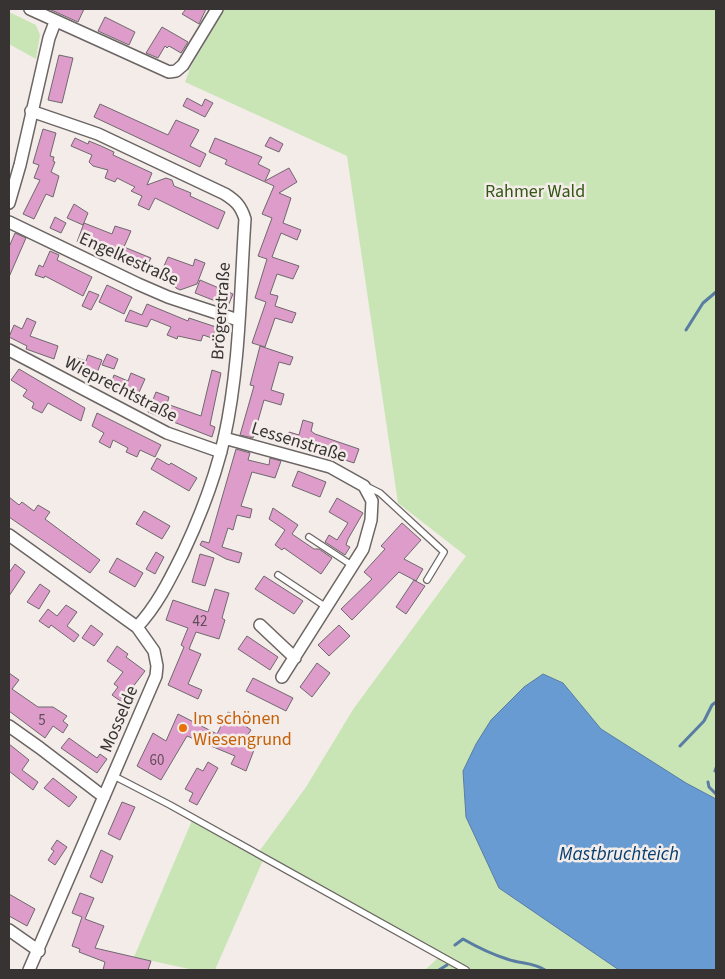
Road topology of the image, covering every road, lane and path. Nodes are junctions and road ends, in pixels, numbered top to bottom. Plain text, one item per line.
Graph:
1 (30, 9) edge
2 (217, 9) edge
3 (55, 22) junction
4 (32, 111) junction
5 (9, 203) edge
6 (9, 222) edge
7 (238, 320) junction
8 (9, 350) edge
9 (224, 438) junction
10 (221, 452) junction
11 (364, 486) junction
12 (9, 535) edge
13 (309, 537) dead end
14 (354, 566) junction
15 (278, 575) dead end
16 (426, 580) dead end
17 (327, 608) junction
18 (260, 625) dead end
19 (137, 627) junction
20 (295, 658) junction
21 (282, 677) dead end
22 (9, 726) edge
23 (114, 776) junction
24 (104, 798) junction
25 (9, 930) edge
26 (39, 951) junction
27 (29, 970) edge
28 (466, 970) edge

1 - 3 street
2 - 3 street
3 - 4 street
4 - 5 street
4 - 7 street, Brögerstraße
6 - 7 street, Engelkestraße
7 - 9 street, Brögerstraße
8 - 10 street, Wieprechtstraße
9 - 10 street, Brögerstraße
9 - 11 street, Lessenstraße
10 - 19 street, Brögerstraße
11 - 14 street
11 - 16 lane
12 - 19 street, Mosselde
13 - 14 lane
14 - 17 street
15 - 17 lane
17 - 20 street
18 - 20 street
19 - 23 street, Mosselde
20 - 21 street
22 - 24 street
23 - 24 street, Mosselde
23 - 28 lane
24 - 26 street, Mosselde
25 - 26 street
26 - 27 street, Mosselde

